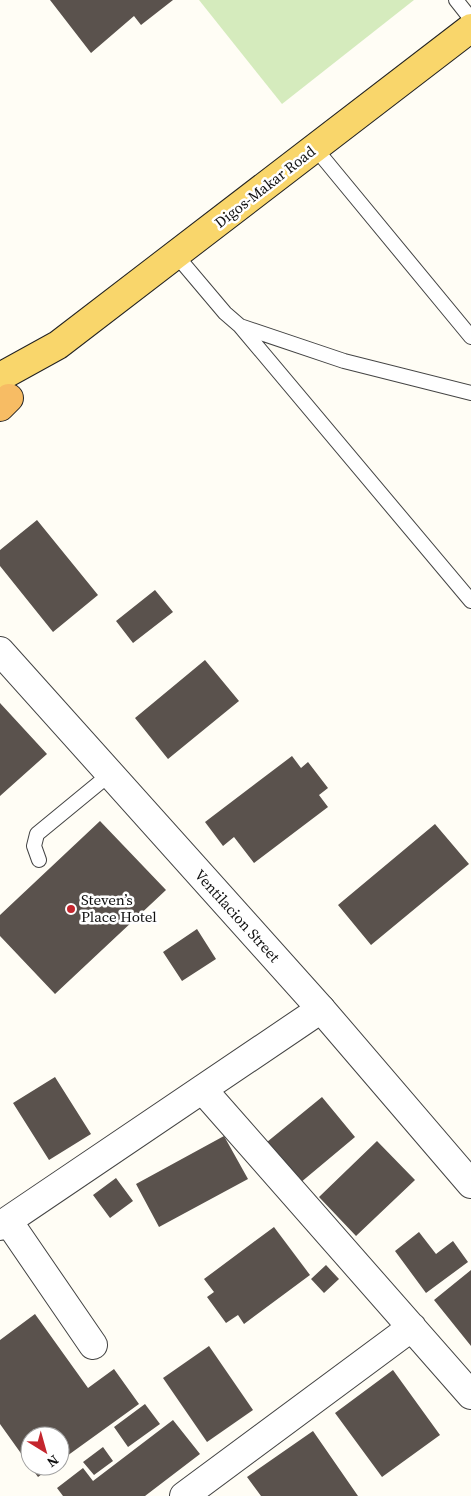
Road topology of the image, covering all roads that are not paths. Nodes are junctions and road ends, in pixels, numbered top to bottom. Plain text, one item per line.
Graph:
1 (456, 0) edge
2 (471, 19) edge
3 (471, 28) edge
4 (315, 148) junction
5 (176, 255) junction
6 (240, 326) junction
7 (471, 337) edge
8 (471, 393) edge
9 (2, 397) edge
10 (471, 601) edge
11 (0, 651) edge
12 (110, 774) junction
13 (39, 860) dead end
14 (321, 1009) junction
15 (203, 1090) junction
16 (471, 1184) edge
17 (4, 1224) edge
18 (412, 1327) junction
19 (93, 1345) dead end
20 (471, 1395) edge
21 (184, 1496) edge

1 - 2 lane
3 - 4 main road, Digos-Makar Road
4 - 5 main road, Digos-Makar Road
4 - 7 lane
5 - 6 lane
5 - 9 main road, Digos-Makar Road
6 - 8 lane
6 - 10 lane
11 - 12 street, Ventilacion Street
12 - 13 lane
12 - 14 street, Ventilacion Street
14 - 15 street
14 - 16 street, Ventilacion Street
15 - 17 street
15 - 18 street
17 - 19 street
18 - 20 street
18 - 21 street

